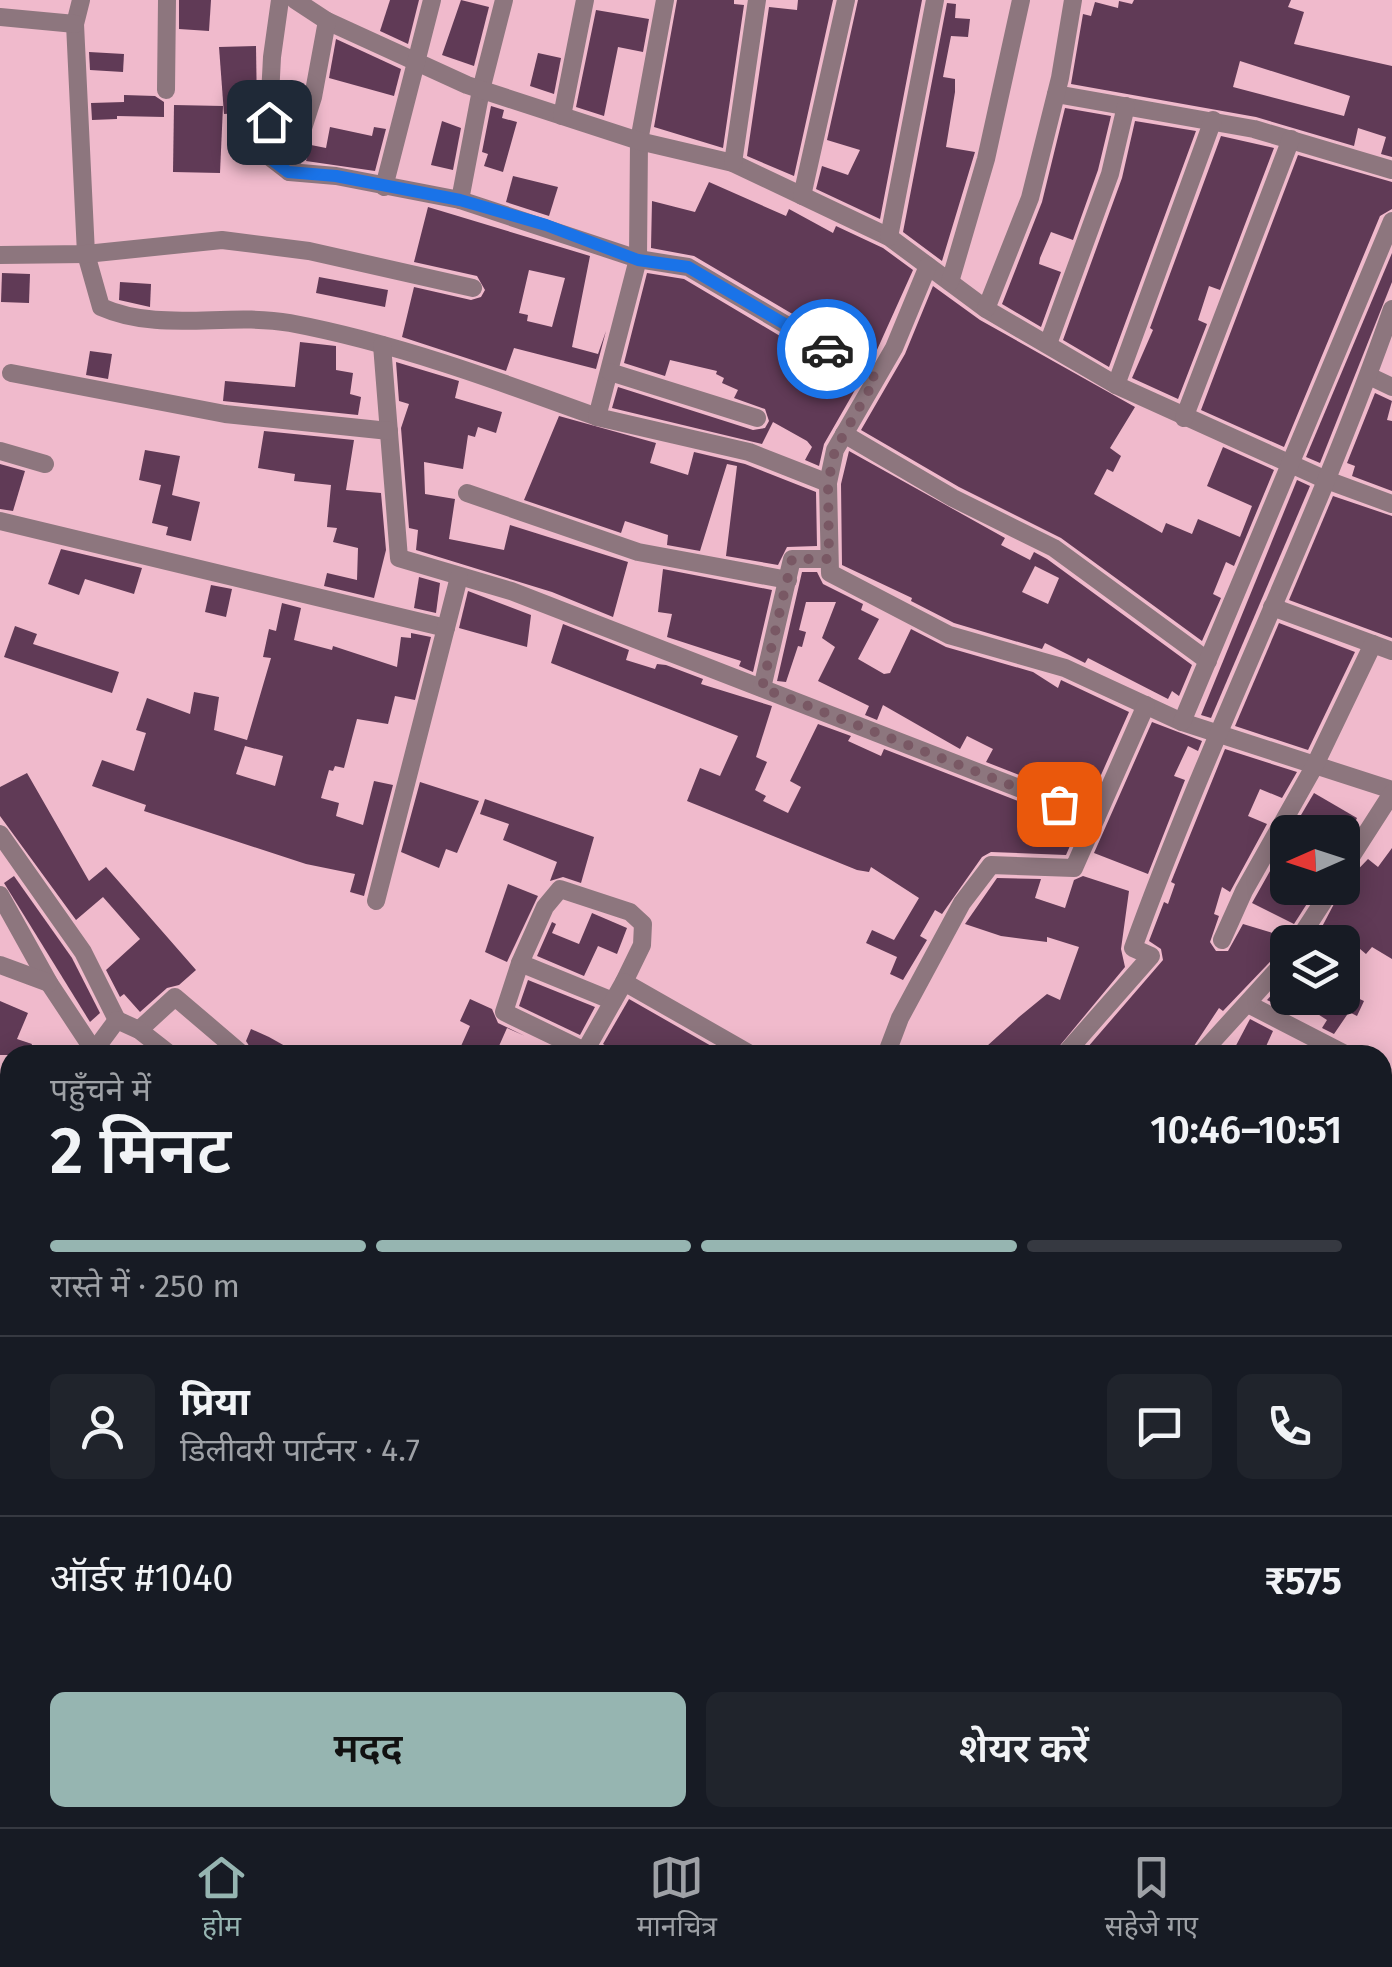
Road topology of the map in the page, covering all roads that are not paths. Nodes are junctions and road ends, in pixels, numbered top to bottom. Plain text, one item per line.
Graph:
1 (82, 0) edge
2 (167, 0) edge
3 (280, 0) edge
4 (295, 0) edge
5 (432, 0) edge
6 (504, 0) edge
7 (585, 0) edge
8 (665, 0) edge
9 (757, 0) edge
10 (846, 0) edge
11 (935, 0) edge
12 (1021, 0) edge
13 (1072, 0) edge
14 (0, 17) edge
15 (327, 20) junction
16 (74, 24) junction
17 (415, 60) junction
18 (166, 90) dead end
19 (481, 90) junction
20 (1056, 94) junction
21 (1126, 106) junction
22 (562, 116) junction
23 (1214, 120) junction
24 (1291, 138) junction
25 (639, 141) junction
26 (733, 163) junction
27 (1392, 170) edge
28 (288, 172) junction
29 (384, 188) junction
30 (802, 196) junction
31 (460, 200) junction
32 (1392, 221) edge
33 (890, 237) junction
34 (0, 254) edge
35 (86, 254) junction
36 (638, 260) junction
37 (928, 266) junction
38 (950, 282) junction
39 (473, 288) dead end
40 (986, 309) junction
41 (1392, 309) edge
42 (382, 344) junction
43 (1048, 344) junction
44 (610, 372) junction
45 (11, 373) dead end
46 (1368, 376) junction
47 (876, 378) junction
48 (1116, 385) junction
49 (1392, 387) edge
50 (597, 417) junction
51 (757, 418) dead end
52 (1184, 418) junction
53 (389, 431) junction
54 (844, 434) junction
55 (0, 452) edge
56 (1292, 462) junction
57 (45, 464) dead end
58 (1324, 479) junction
59 (828, 483) junction
60 (467, 493) dead end
61 (1392, 504) edge
62 (0, 521) edge
63 (829, 559) junction
64 (459, 577) junction
65 (788, 580) junction
66 (1272, 607) junction
67 (446, 628) junction
68 (1373, 644) junction
69 (1392, 651) edge
70 (1208, 661) junction
71 (762, 688) junction
72 (1146, 706) junction
73 (1182, 722) junction
74 (1220, 734) junction
75 (1314, 767) junction
76 (1392, 792) edge
77 (1096, 818) junction
78 (0, 834) edge
79 (1360, 843) edge
80 (0, 896) edge
81 (376, 901) dead end
82 (1222, 940) dead end
83 (520, 963) junction
84 (0, 965) edge
85 (1270, 979) edge
86 (624, 982) junction
87 (49, 983) junction
88 (614, 1001) junction
89 (1248, 1004) junction
90 (117, 1020) junction
91 (139, 1030) junction
92 (92, 1045) edge
93 (102, 1045) edge
94 (158, 1045) edge
95 (231, 1045) edge
96 (572, 1045) edge
97 (593, 1045) edge
98 (734, 1045) edge
99 (890, 1045) edge
100 (1073, 1045) edge
101 (1209, 1045) edge
102 (1328, 1045) edge

1 - 16 street
2 - 18 street
3 - 28 street
4 - 15 street
5 - 17 street
6 - 19 street
7 - 22 street
8 - 25 street
9 - 26 street
10 - 30 street
11 - 33 street
12 - 38 street
13 - 20 street
14 - 16 street
15 - 17 street
15 - 28 street
16 - 35 street
17 - 19 street
17 - 29 street
19 - 22 street
19 - 31 street
20 - 21 street
20 - 40 street
21 - 23 street
21 - 43 street
22 - 25 street
23 - 24 street
23 - 48 street
24 - 27 street
24 - 52 street
25 - 26 street
25 - 36 street
26 - 30 street
28 - 29 street
29 - 31 street
30 - 33 street
31 - 36 street
32 - 56 street
33 - 37 street
34 - 35 street
35 - 39 street
35 - 42 street
36 - 44 street
36 - 47 street
37 - 38 street
37 - 47 street
38 - 40 street
40 - 43 street
41 - 46 street
42 - 50 street
42 - 53 street
43 - 48 street
44 - 50 street
44 - 51 street
45 - 53 street
46 - 49 street
46 - 58 street
47 - 54 street
48 - 52 street
50 - 59 street
52 - 56 street
53 - 64 street
54 - 59 street
54 - 70 street
55 - 57 street
56 - 58 street
56 - 70 street
58 - 61 street
58 - 66 street
59 - 63 street
60 - 65 street
62 - 67 street
63 - 65 street
63 - 72 street
64 - 67 street
64 - 71 street
65 - 71 street
66 - 68 street
66 - 74 street
67 - 81 street
68 - 69 street
68 - 75 street
70 - 73 street
71 - 77 street
72 - 73 street
72 - 77 street
73 - 74 street
74 - 75 street
74 - 100 street
75 - 76 street
75 - 82 street
76 - 79 street
77 - 99 street
78 - 90 street
80 - 87 street
83 - 86 street
83 - 88 street
83 - 96 street
84 - 87 street
85 - 89 street
86 - 88 street
86 - 98 street
87 - 92 street
88 - 97 street
89 - 101 street
89 - 102 street
90 - 91 street
90 - 93 street
91 - 94 street
91 - 95 street

